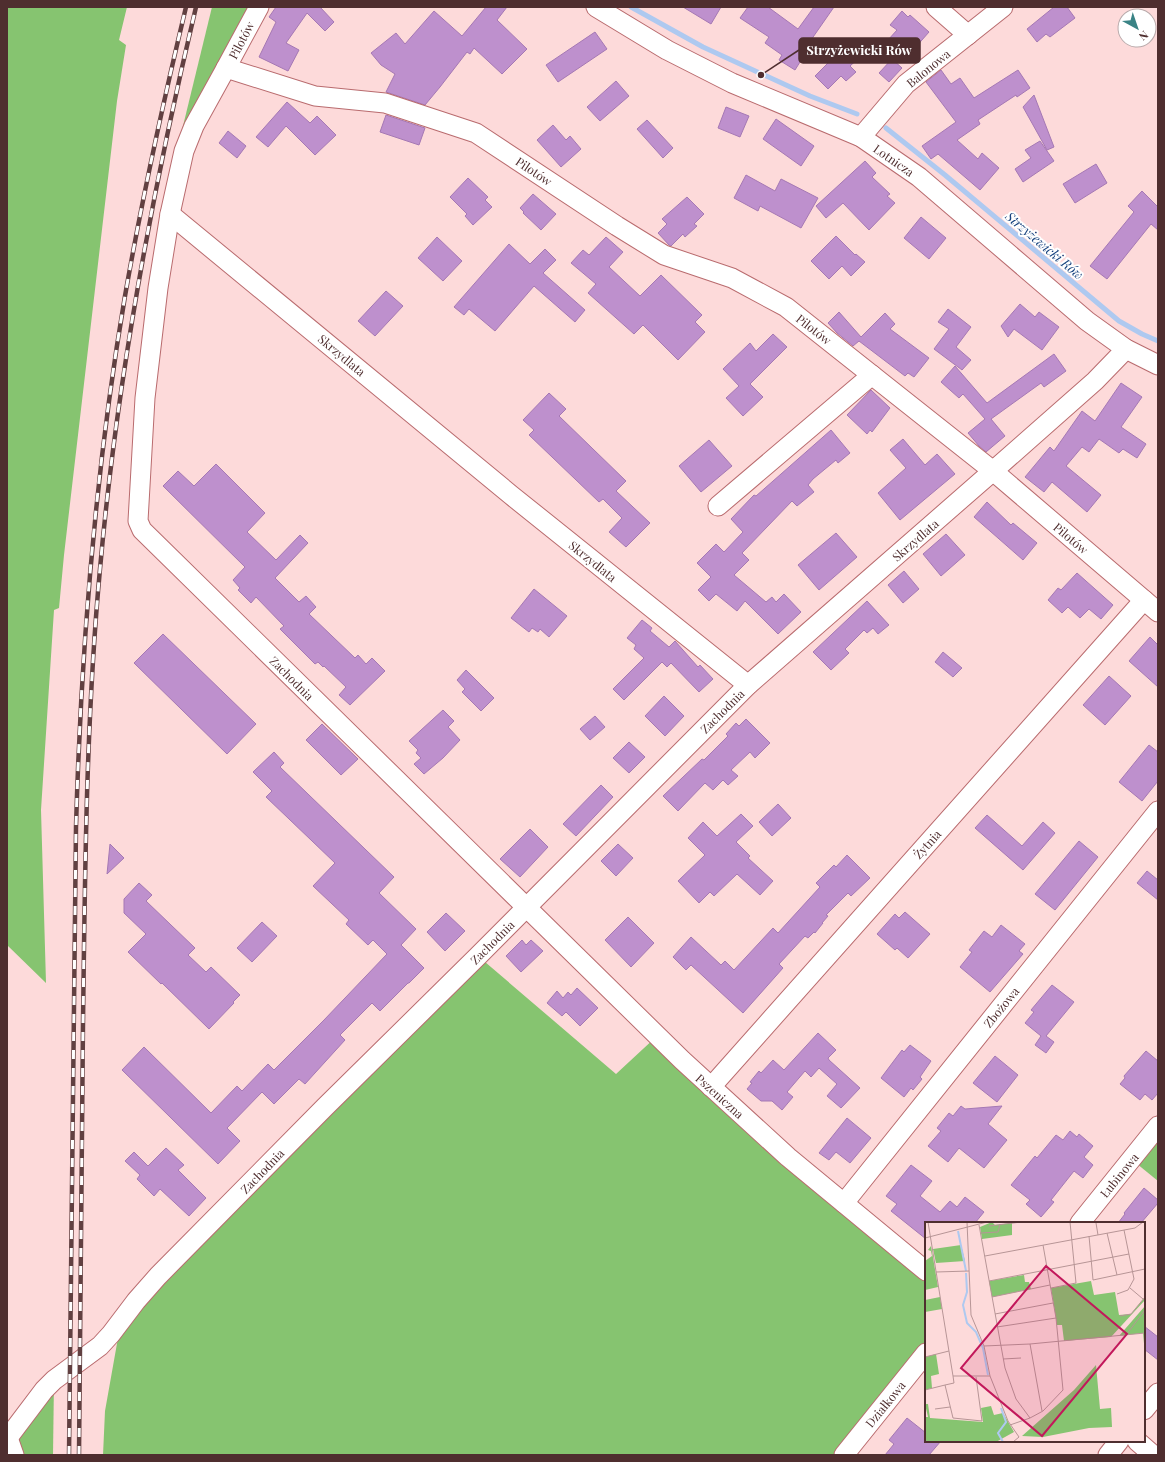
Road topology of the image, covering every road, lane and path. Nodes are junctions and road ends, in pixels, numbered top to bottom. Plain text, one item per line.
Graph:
1 (259, 7) edge
2 (596, 7) edge
3 (936, 7) edge
4 (1003, 7) edge
5 (968, 35) junction
6 (226, 68) junction
7 (861, 137) junction
8 (170, 214) junction
9 (1126, 349) junction
10 (1158, 365) edge
11 (872, 375) junction
12 (993, 471) junction
13 (718, 506) dead end
14 (1151, 606) edge
15 (748, 685) junction
16 (1158, 811) edge
17 (526, 908) junction
18 (710, 1087) junction
19 (1158, 1126) edge
20 (844, 1203) junction
21 (1081, 1222) edge
22 (925, 1270) edge
23 (925, 1354) edge
24 (1158, 1393) edge
25 (1145, 1409) edge
26 (1118, 1442) edge
27 (1138, 1442) edge
28 (10, 1444) edge
29 (844, 1455) edge
30 (1108, 1455) edge
31 (1154, 1455) edge

1 - 6 street, Pilotów
2 - 7 street, Lotnicza
3 - 5 street
4 - 5 street, Balonowa
5 - 7 street, Balonowa
6 - 8 street
6 - 11 street, Pilotów
7 - 9 street, Lotnicza
8 - 15 street, Skrzydlata
8 - 17 street, Zachodnia
9 - 10 street, Lotnicza
9 - 12 street, Skrzydlata
11 - 12 street, Pilotów
11 - 13 street
12 - 14 street, Pilotów
12 - 15 street, Skrzydlata
14 - 18 street, Żytnia
15 - 17 street, Zachodnia
16 - 20 street, Zbożowa
17 - 18 street, Pszeniczna
17 - 28 street, Zachodnia
18 - 20 street, Pszeniczna
19 - 21 street, Łubinowa
20 - 22 street, Pszeniczna
23 - 29 street, Działkowa
24 - 25 street
26 - 30 street
27 - 31 street

